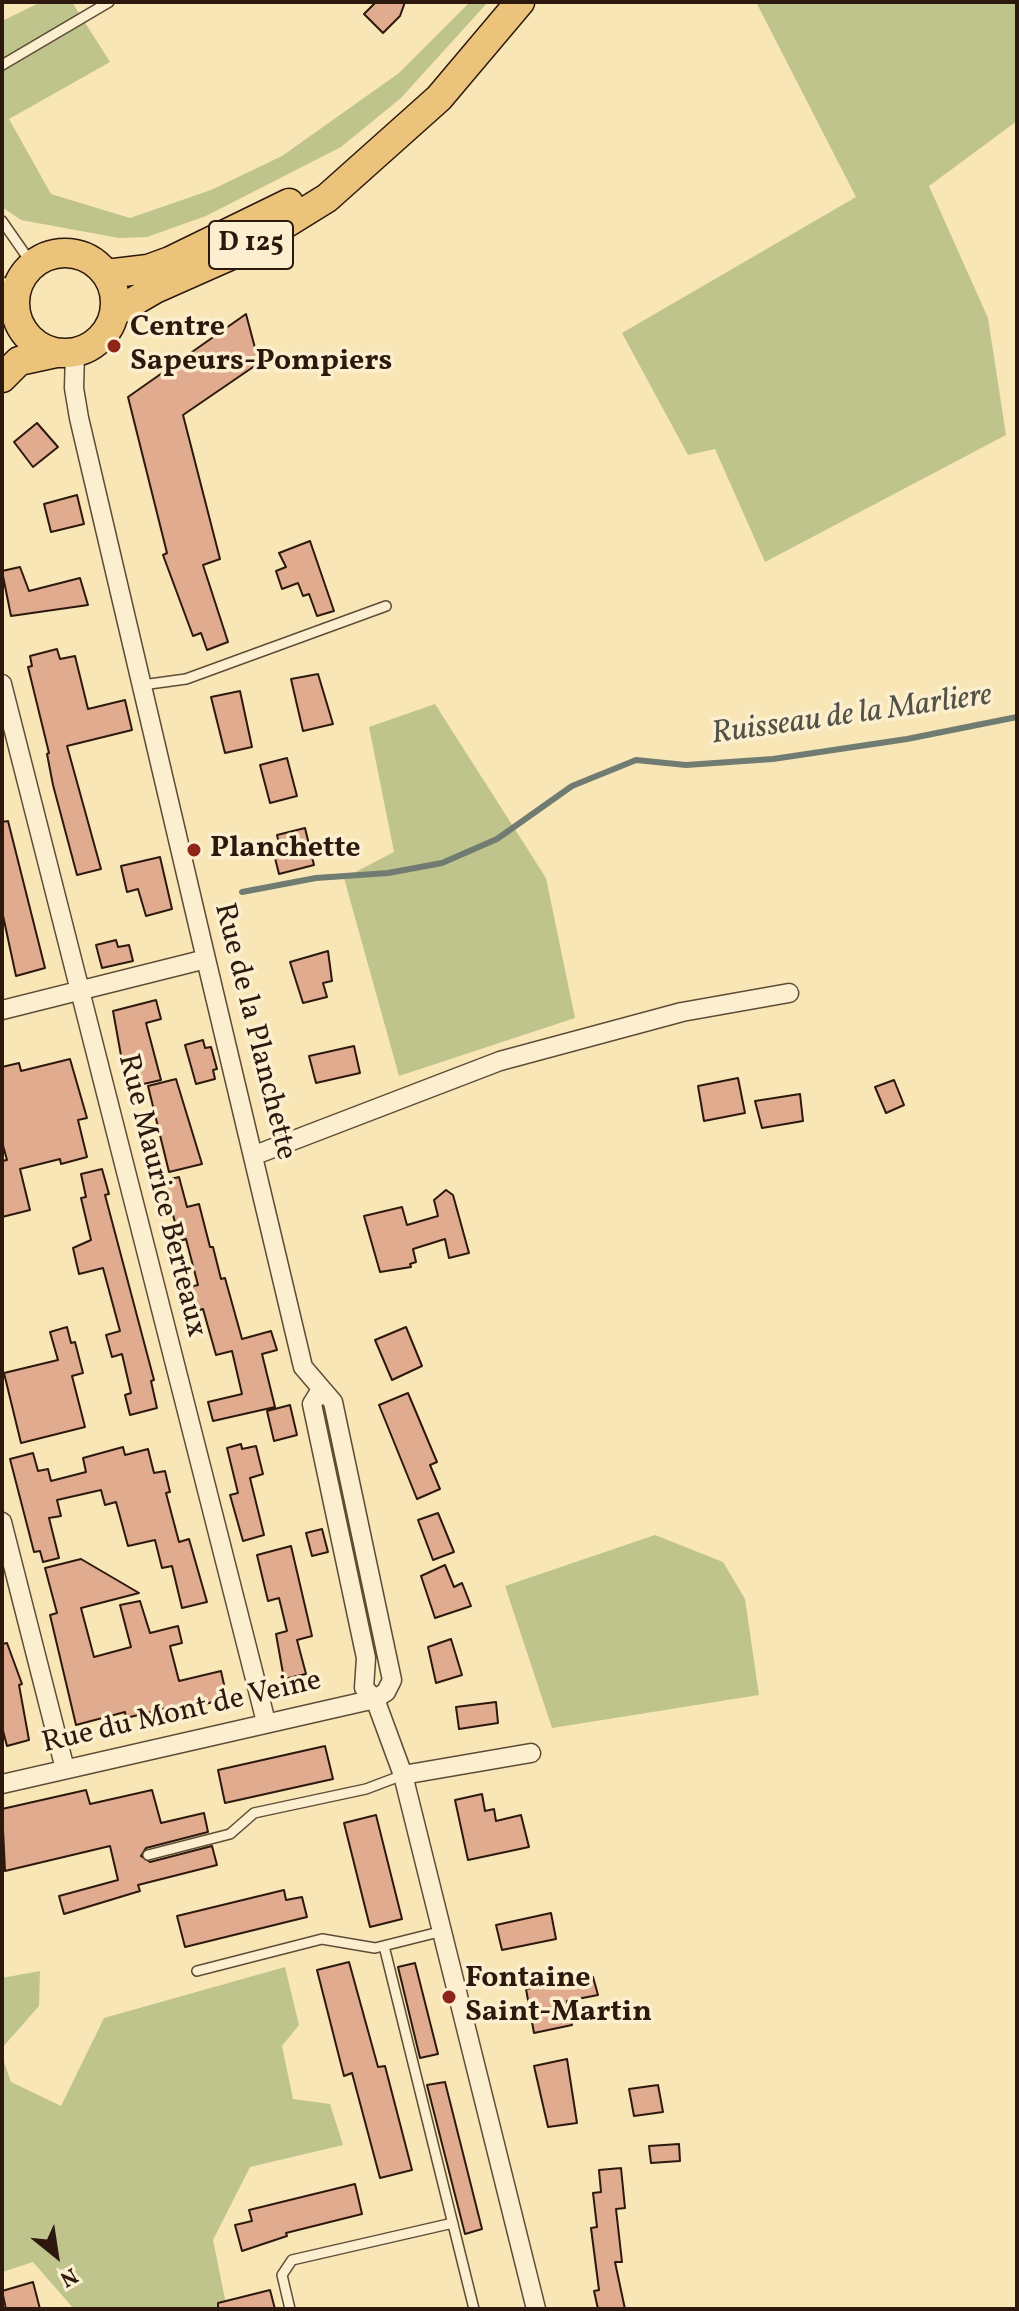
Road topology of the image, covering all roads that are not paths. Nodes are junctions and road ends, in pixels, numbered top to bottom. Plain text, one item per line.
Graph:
1 (109, 2) edge
2 (520, 2) edge
3 (2, 65) edge
4 (374, 157) junction
5 (2, 221) edge
6 (32, 264) junction
7 (106, 274) junction
8 (11, 293) edge
9 (114, 313) junction
10 (2, 335) edge
11 (65, 353) junction
12 (2, 378) edge
13 (386, 606) dead end
14 (2, 684) edge
15 (142, 685) junction
16 (206, 959) junction
17 (79, 990) junction
18 (789, 993) dead end
19 (2, 1010) edge
20 (255, 1155) junction
21 (2, 1522) edge
22 (375, 1699) junction
23 (266, 1722) junction
24 (531, 1753) dead end
25 (65, 1769) junction
26 (403, 1775) junction
27 (2, 1784) edge
28 (148, 1855) dead end
29 (443, 1931) junction
30 (384, 1946) junction
31 (197, 1971) dead end
32 (453, 2223) junction
33 (290, 2309) edge
34 (474, 2309) edge
35 (536, 2309) edge

1 - 3 lane
2 - 4 main road, D 125
4 - 7 main road, D 125
4 - 9 main road, D 125
5 - 6 lane
6 - 7 main road
6 - 8 main road
7 - 9 main road
8 - 10 main road
8 - 11 main road
9 - 11 main road
11 - 12 main road
11 - 15 street, Rue de la Planchette
13 - 15 lane
14 - 17 street, Rue Maurice Berteaux
15 - 16 street, Rue de la Planchette
16 - 17 street
16 - 20 street, Rue de la Planchette
17 - 19 street
17 - 23 street, Rue Maurice Berteaux
18 - 20 street
20 - 22 street, Rue de la Planchette
21 - 25 street
22 - 23 street, Rue du Mont de Veine
22 - 26 street
23 - 25 street, Rue du Mont de Veine
24 - 26 street
25 - 27 street, Rue du Mont de Veine
26 - 28 lane
26 - 29 street
29 - 30 lane
29 - 35 street
30 - 31 lane
30 - 32 lane
32 - 33 lane
32 - 34 lane

